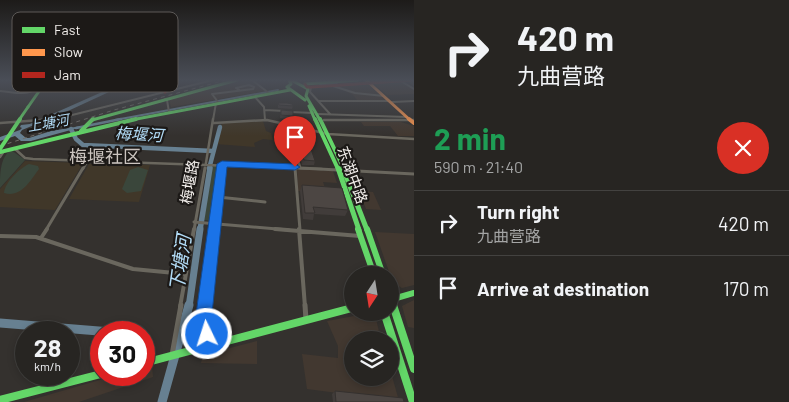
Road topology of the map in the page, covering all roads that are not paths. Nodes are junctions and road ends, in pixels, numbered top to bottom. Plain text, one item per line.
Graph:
1 (34, 99) edge
2 (137, 99) edge
3 (170, 99) edge
4 (234, 99) edge
5 (256, 99) edge
6 (304, 99) edge
7 (307, 99) edge
8 (317, 99) edge
9 (388, 99) edge
10 (166, 100) junction
11 (217, 101) junction
12 (319, 101) junction
13 (391, 102) junction
14 (414, 102) edge
15 (264, 110) junction
16 (169, 112) junction
17 (315, 114) junction
18 (330, 115) junction
19 (265, 120) junction
20 (324, 120) dead end
21 (412, 120) edge
22 (0, 123) edge
23 (214, 123) junction
24 (292, 125) junction
25 (81, 130) junction
26 (325, 133) junction
27 (414, 139) edge
28 (15, 150) junction
29 (1, 151) edge
30 (0, 157) edge
31 (88, 160) junction
32 (204, 164) junction
33 (221, 164) junction
34 (297, 167) junction
35 (339, 170) junction
36 (346, 171) junction
37 (414, 174) edge
38 (218, 197) junction
39 (265, 202) dead end
40 (194, 222) junction
41 (213, 224) junction
42 (298, 230) junction
43 (0, 236) edge
44 (361, 236) junction
45 (41, 238) junction
46 (371, 266) edge
47 (380, 266) edge
48 (186, 274) junction
49 (414, 293) edge
50 (399, 296) edge
51 (344, 310) edge
52 (306, 321) junction
53 (387, 321) edge
54 (399, 321) edge
55 (209, 346) junction
56 (172, 356) junction
57 (155, 360) edge
58 (414, 369) edge
59 (90, 377) edge
60 (0, 400) edge
61 (413, 402) edge

1 - 29 main road, bridge
2 - 22 street
3 - 10 main road
4 - 11 main road
5 - 15 street
6 - 17 main road, 东湖中路
7 - 17 main road, 东湖中路
8 - 12 street
9 - 13 main road
10 - 16 street
10 - 25 main road
11 - 16 main road
11 - 23 street, 梅堰路
12 - 13 street
12 - 18 street
13 - 14 street
13 - 21 main road
15 - 17 street
15 - 19 street
16 - 25 main road
17 - 18 street
17 - 26 main road, 东湖中路
18 - 21 street
19 - 23 street
19 - 24 street
20 - 21 street
23 - 32 street, 梅堰路
24 - 26 street
24 - 34 street
25 - 28 main road
26 - 27 street
26 - 35 main road, 东湖中路
26 - 36 main road, 东湖中路
28 - 29 main road
28 - 31 street
29 - 30 street
31 - 32 street
31 - 45 street
32 - 33 street
32 - 40 street, 梅堰路
33 - 34 street
33 - 38 street
34 - 35 street
34 - 42 street
35 - 36 street
35 - 44 main road, 东湖中路
36 - 37 street
36 - 47 main road, 东湖中路
38 - 39 street
38 - 41 street
40 - 41 street
40 - 48 street, 梅堰路
41 - 42 street
41 - 55 street
42 - 44 street
42 - 52 street
43 - 45 street
44 - 46 main road, 东湖中路
45 - 48 street
48 - 56 street, 梅堰路
49 - 50 main road
51 - 52 main road
52 - 55 main road
53 - 61 main road
54 - 58 main road
55 - 56 main road
56 - 57 main road
59 - 60 main road

